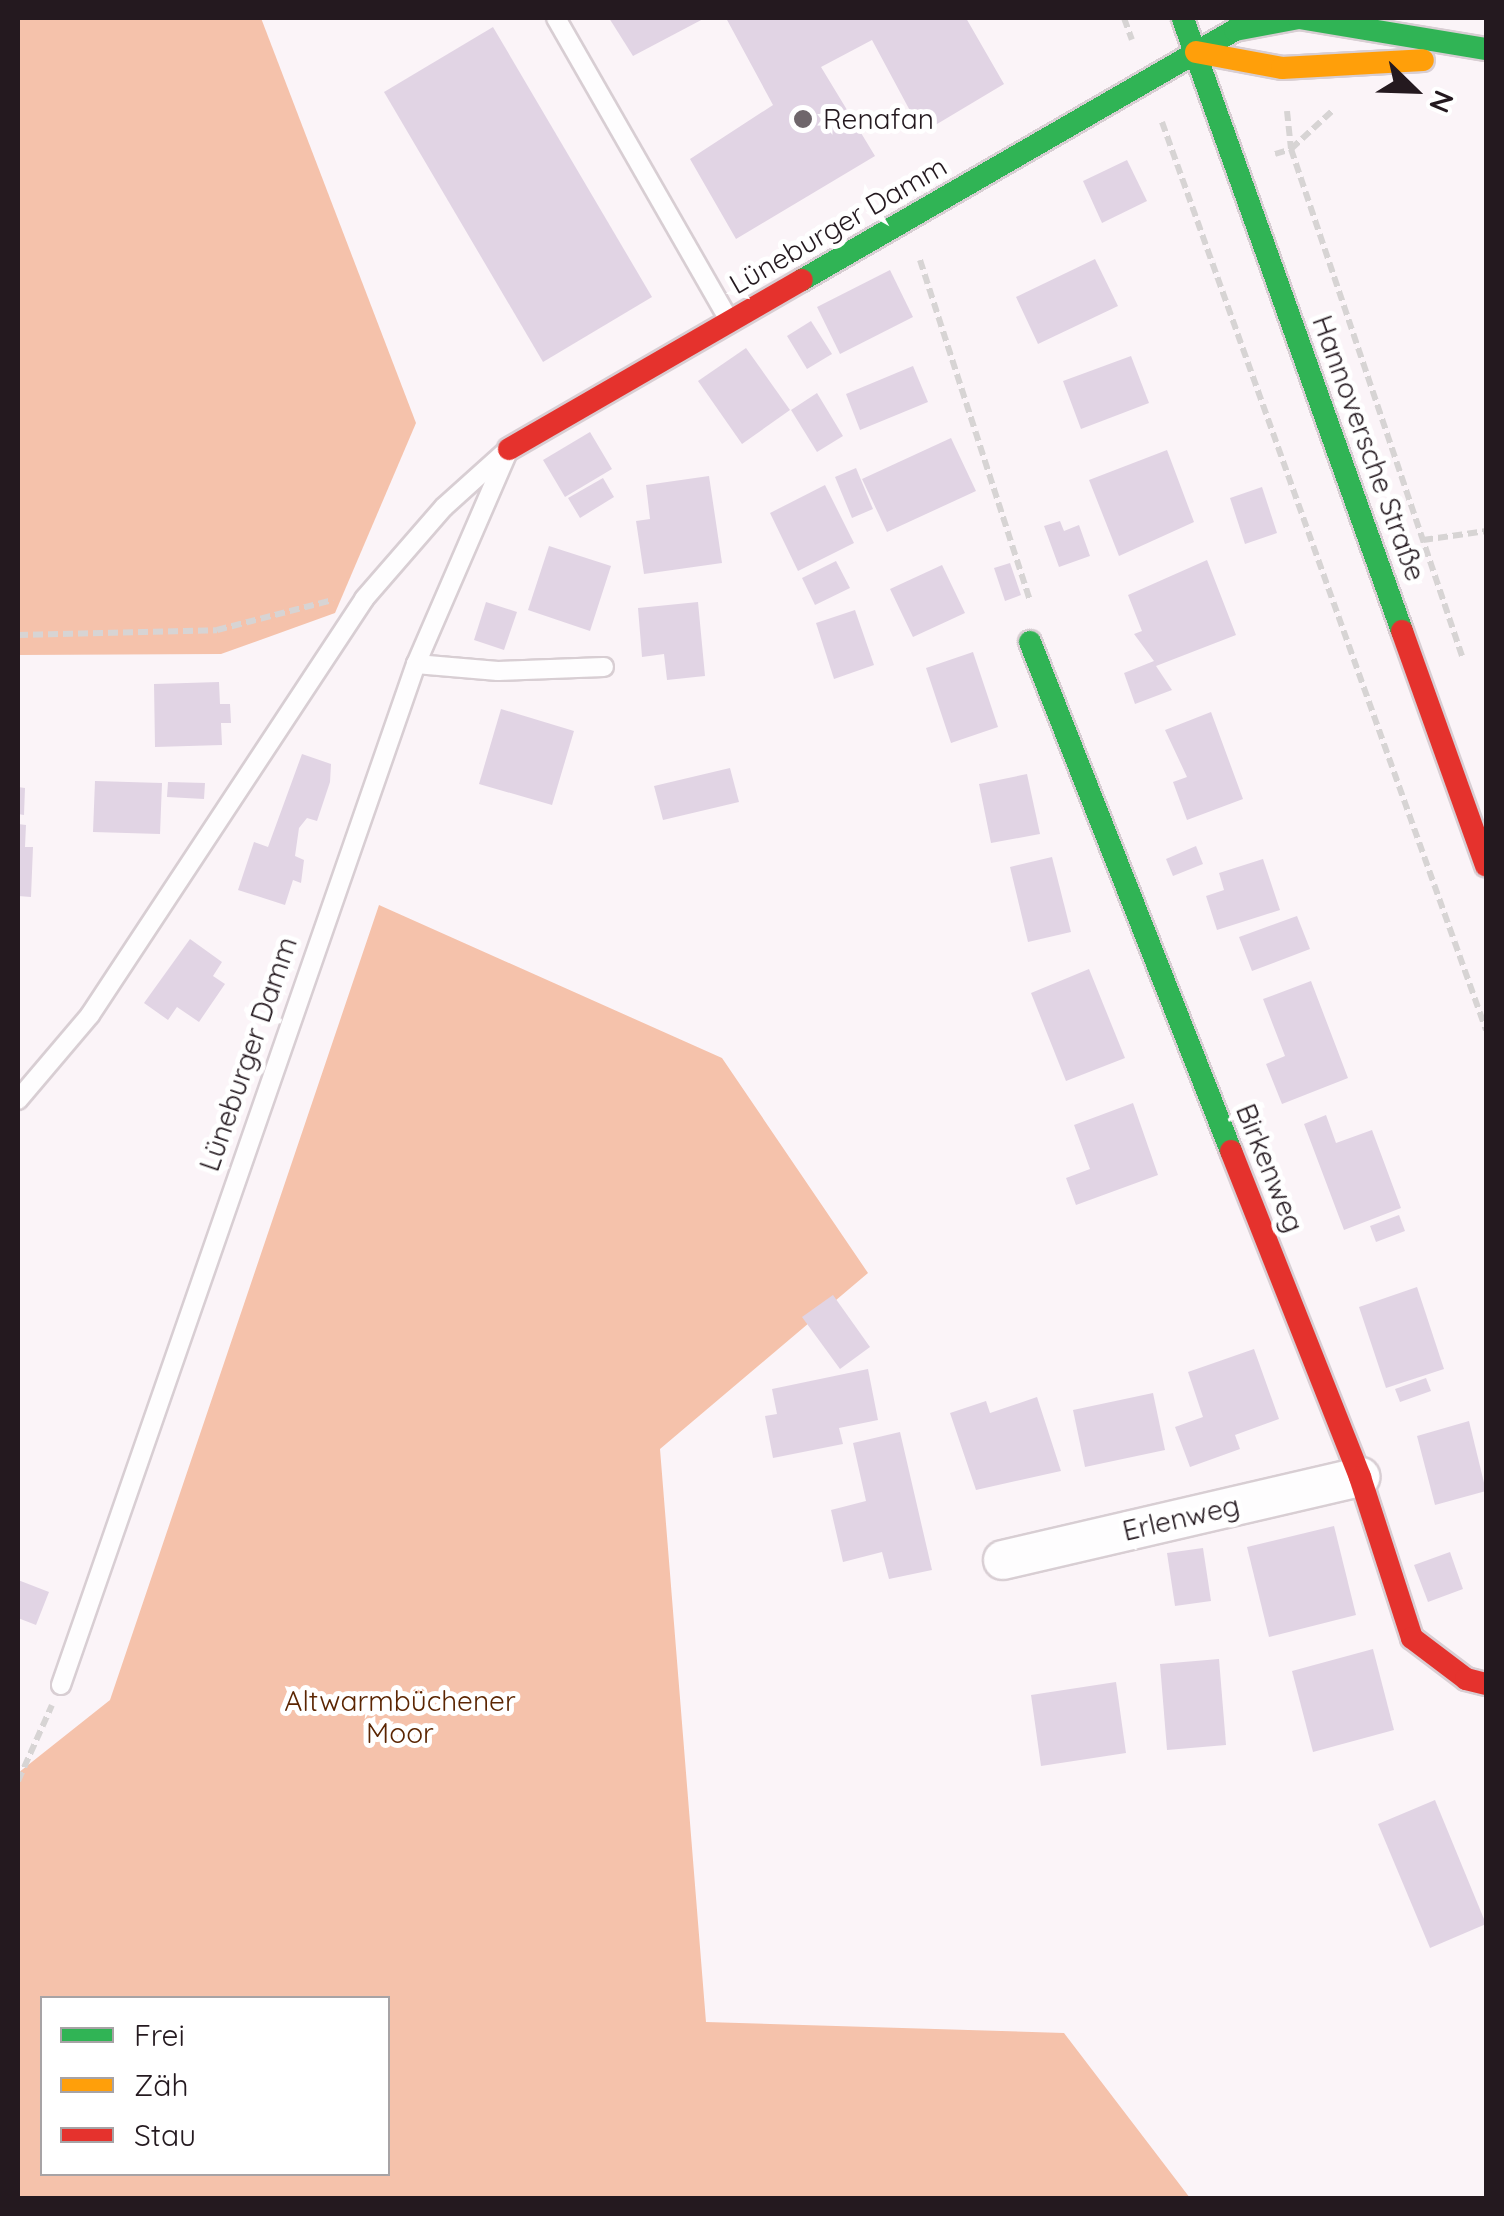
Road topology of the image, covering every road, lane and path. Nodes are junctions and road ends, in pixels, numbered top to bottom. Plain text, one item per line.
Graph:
1 (556, 18) edge
2 (1182, 18) edge
3 (1198, 18) edge
4 (1368, 18) edge
5 (1406, 34) junction
6 (1196, 52) junction
7 (1486, 52) edge
8 (1145, 77) junction
9 (1292, 148) dead end
10 (906, 221) junction
11 (730, 323) junction
12 (509, 448) junction
13 (1486, 531) edge
14 (1423, 540) junction
15 (364, 600) junction
16 (18, 635) edge
17 (1030, 642) joint
18 (416, 664) junction
19 (604, 667) dead end
20 (1469, 676) dead end
21 (1486, 865) edge
22 (1486, 1030) edge
23 (18, 1100) edge
24 (1360, 1476) junction
25 (1003, 1560) dead end
26 (1486, 1684) edge
27 (61, 1685) joint
28 (18, 1781) edge

1 - 11 lane
2 - 6 street, Hannoversche Straße
3 - 6 street, Hannoversche Straße
4 - 5 street
5 - 6 street, Lüneburger Damm
5 - 7 street
6 - 7 street
6 - 8 street, Lüneburger Damm
6 - 21 street, Hannoversche Straße
8 - 10 street, Lüneburger Damm
8 - 22 path
9 - 14 path
10 - 11 street, Lüneburger Damm
10 - 17 path
11 - 12 street, Lüneburger Damm
12 - 15 lane, Lüneburger Damm
12 - 18 lane, Lüneburger Damm
13 - 14 path
14 - 20 path
15 - 16 path
15 - 23 lane, Lüneburger Damm
17 - 24 street, Birkenweg
18 - 19 lane
18 - 27 lane, Lüneburger Damm
24 - 25 street, Erlenweg
24 - 26 street, Birkenweg
27 - 28 path

